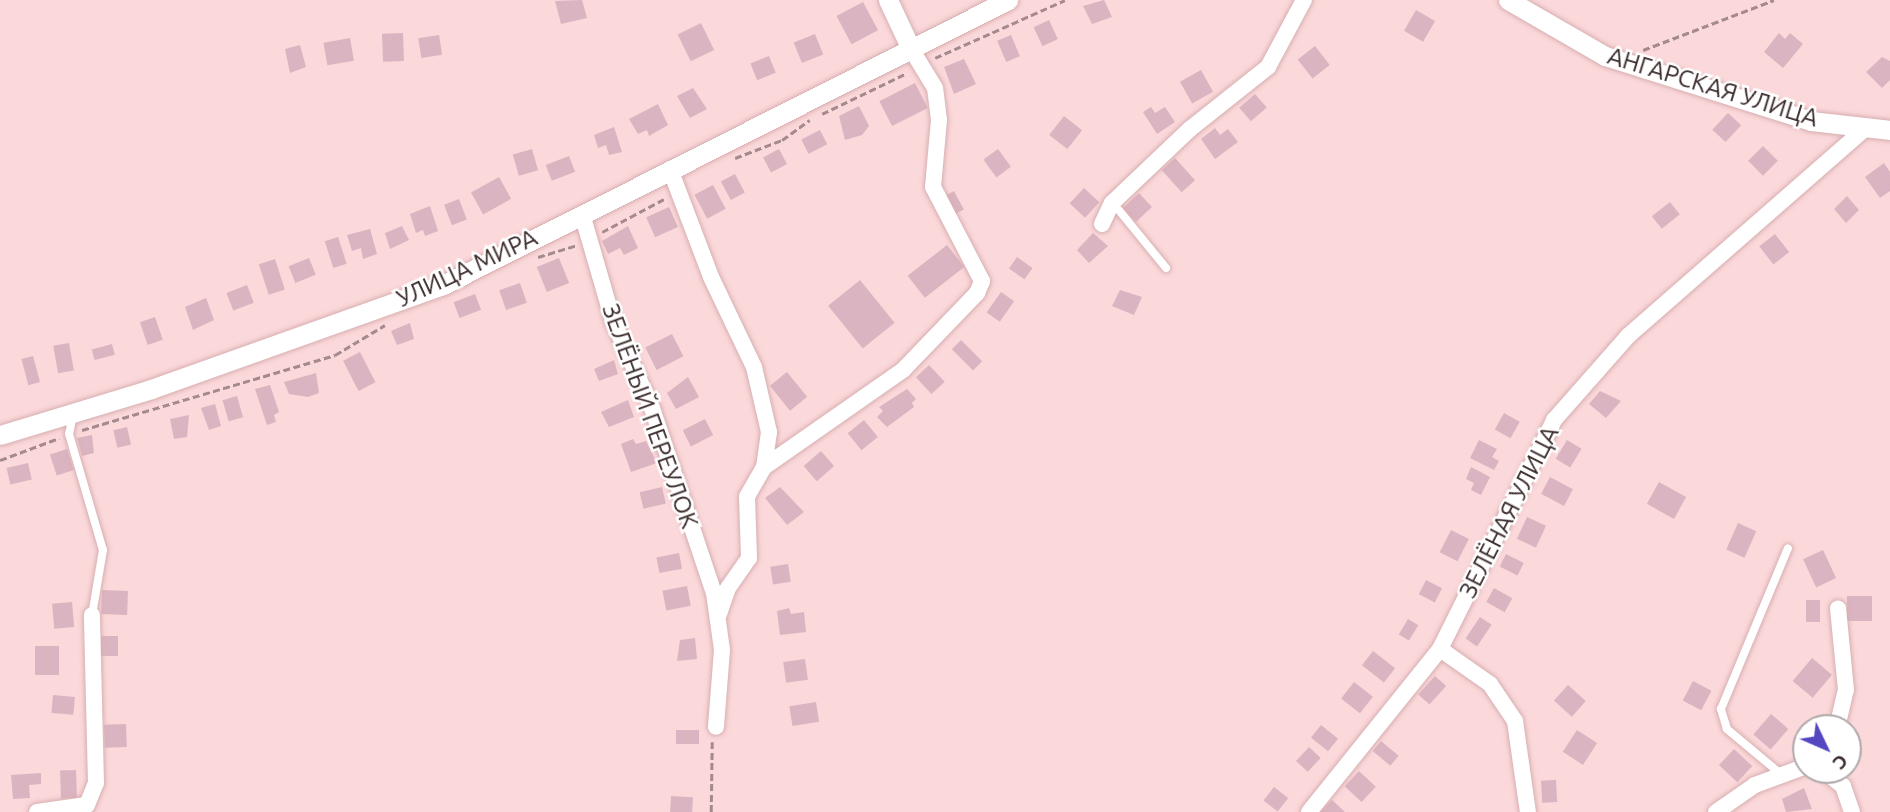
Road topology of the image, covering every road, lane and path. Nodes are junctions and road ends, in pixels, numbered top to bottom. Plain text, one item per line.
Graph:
1 (888, 0) edge
2 (1008, 0) edge
3 (1304, 0) edge
4 (1508, 0) edge
5 (1774, 0) edge
6 (910, 47) junction
7 (1627, 63) junction
8 (1867, 127) junction
9 (1890, 130) edge
10 (670, 169) junction
11 (1112, 202) junction
12 (582, 214) junction
13 (1102, 224) dead end
14 (1167, 268) dead end
15 (73, 414) junction
16 (0, 435) edge
17 (764, 467) junction
18 (1788, 548) dead end
19 (1838, 608) dead end
20 (92, 615) joint
21 (717, 619) junction
22 (1440, 649) junction
23 (1840, 714) edge
24 (716, 727) joint
25 (1792, 772) edge
26 (1782, 776) junction
27 (1841, 784) edge
28 (37, 812) edge
29 (711, 812) edge
30 (1309, 812) edge
31 (1528, 812) edge
32 (1716, 812) edge
33 (1852, 812) edge

1 - 6 street
2 - 6 street, УЛИЦА МИРА
3 - 11 street
4 - 7 street, АНГАРСКАЯ УЛИЦА
5 - 7 path
6 - 10 street, УЛИЦА МИРА
6 - 17 street, ЗЕЛЁНЫЙ ПЕРЕУЛОК
7 - 8 street, АНГАРСКАЯ УЛИЦА
8 - 9 street, АНГАРСКАЯ УЛИЦА
8 - 22 street, ЗЕЛЁНАЯ УЛИЦА
10 - 12 street, УЛИЦА МИРА
10 - 17 street, ЗЕЛЁНЫЙ ПЕРЕУЛОК
11 - 13 street
11 - 14 lane
12 - 15 street, УЛИЦА МИРА
12 - 21 street, ЗЕЛЁНЫЙ ПЕРЕУЛОК
15 - 16 street, УЛИЦА МИРА
15 - 20 lane
17 - 21 street, ЗЕЛЁНЫЙ ПЕРЕУЛОК
18 - 26 lane
19 - 23 street
20 - 28 street
21 - 24 street, ЗЕЛЁНЫЙ ПЕРЕУЛОК
22 - 30 street, ЗЕЛЁНАЯ УЛИЦА
22 - 31 street
24 - 29 path
25 - 26 street
26 - 32 street
27 - 33 street

